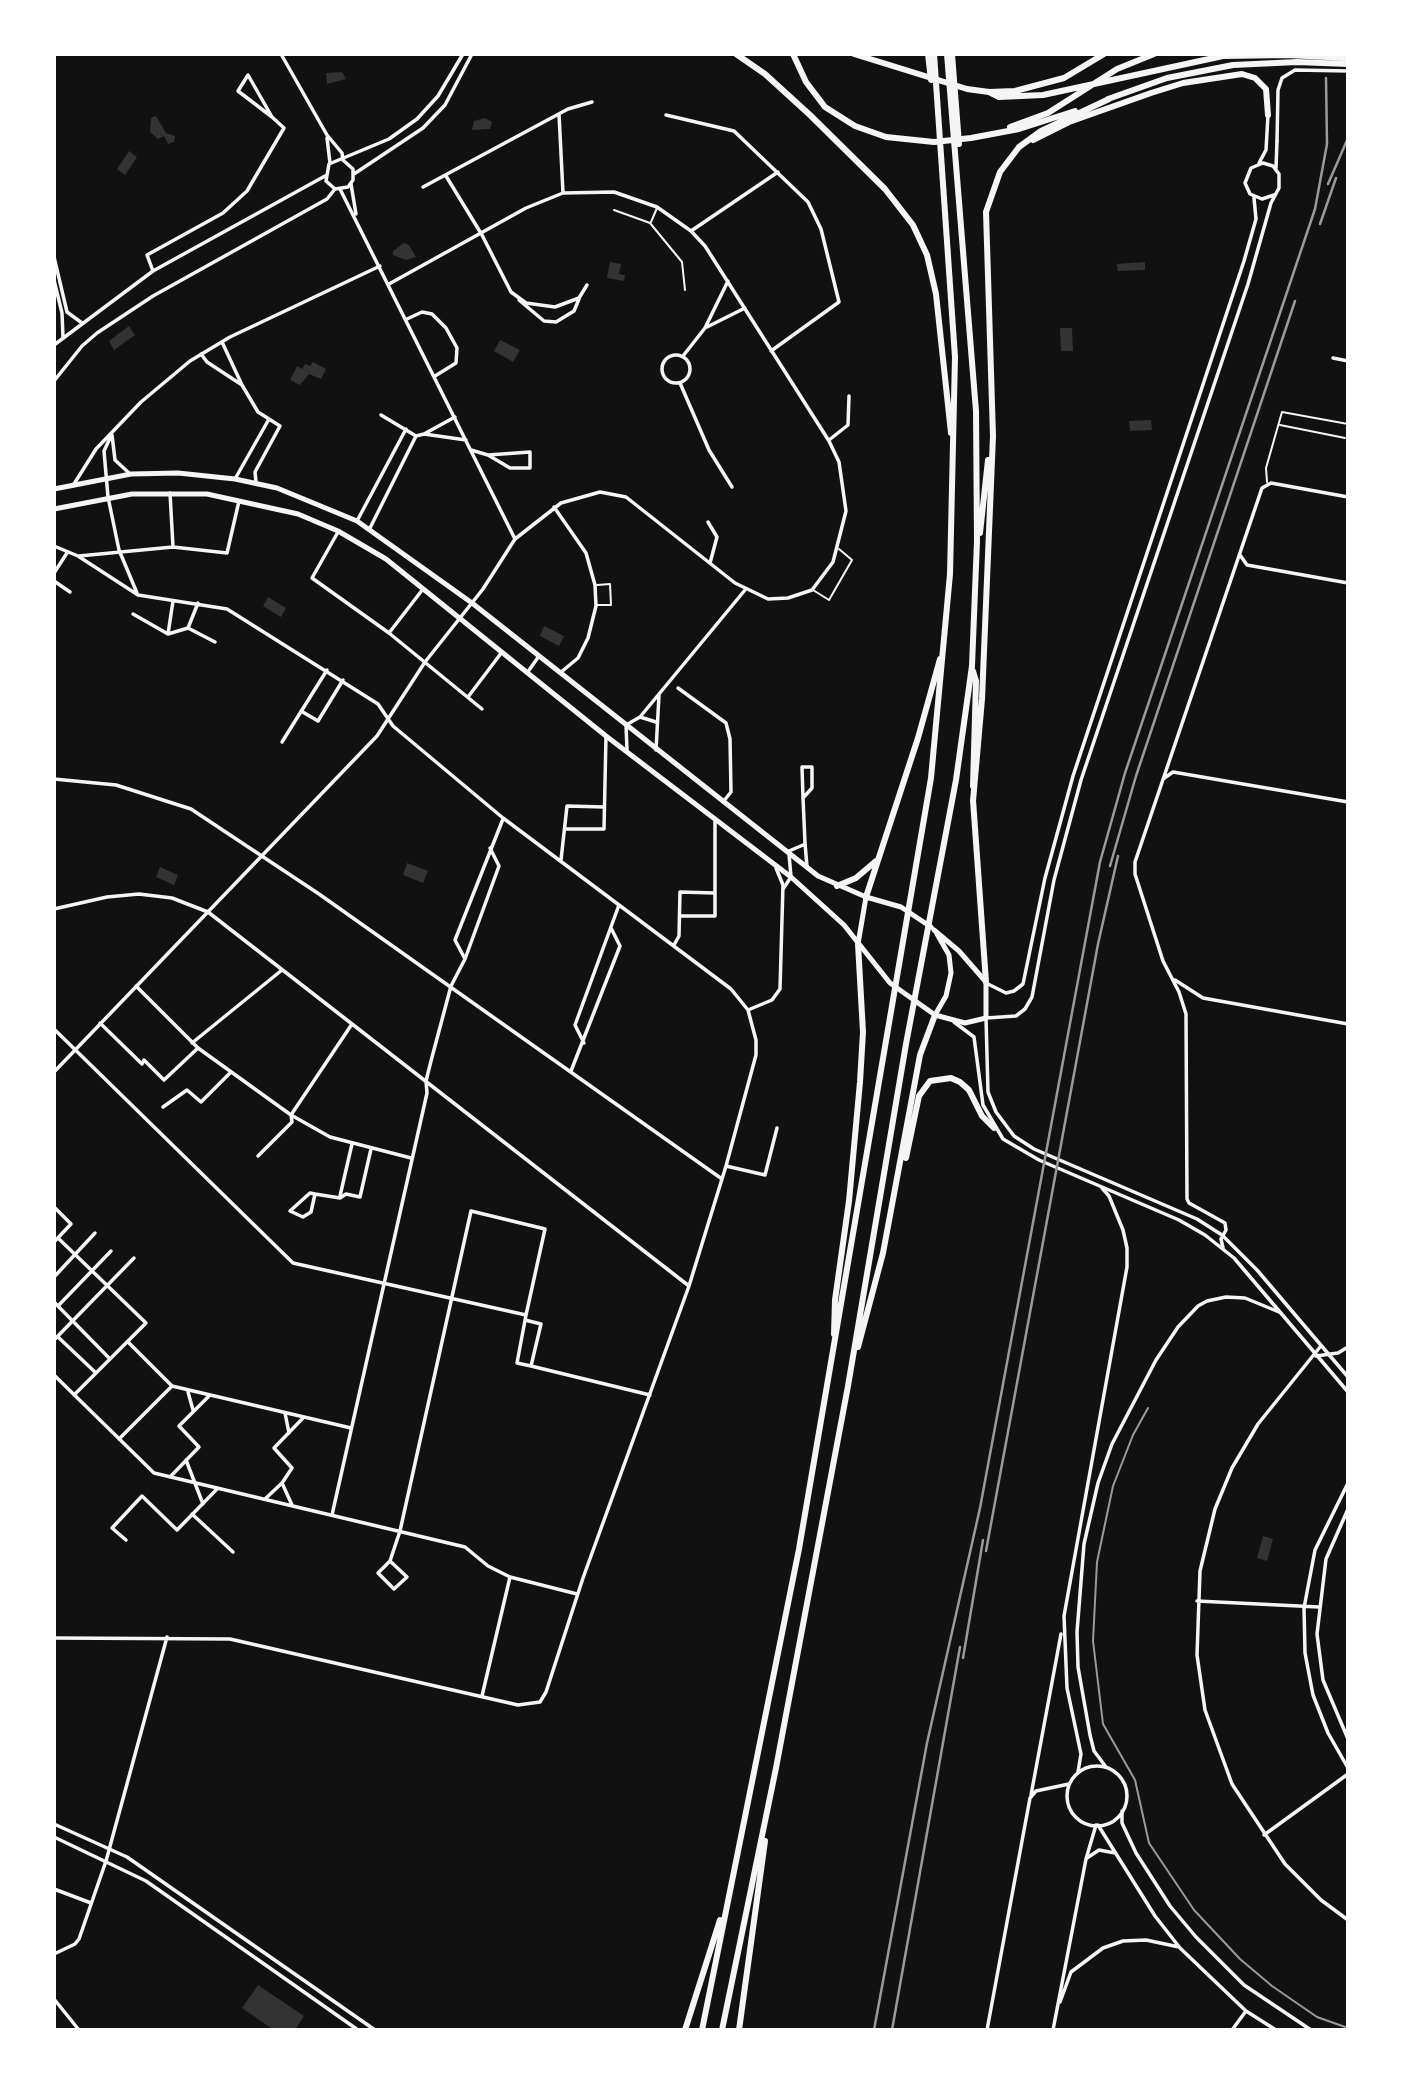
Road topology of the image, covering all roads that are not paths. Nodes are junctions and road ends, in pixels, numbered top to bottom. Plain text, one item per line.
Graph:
1 (281, 54) edge
2 (463, 54) edge
3 (472, 54) edge
4 (736, 54) edge
5 (793, 54) edge
6 (854, 54) edge
7 (931, 54) edge
8 (949, 54) edge
9 (1104, 54) edge
10 (1154, 54) edge
11 (1348, 58) edge
12 (1348, 64) edge
13 (1348, 71) edge
14 (989, 92) junction
15 (1109, 99) junction
16 (592, 102) dead end
17 (559, 114) junction
18 (666, 115) dead end
19 (1268, 115) joint
20 (272, 117) junction
21 (327, 135) junction
22 (971, 138) junction
23 (1019, 147) junction
24 (343, 160) junction
25 (330, 163) junction
26 (1258, 164) junction
27 (1277, 170) junction
28 (778, 172) junction
29 (354, 174) junction
30 (325, 176) junction
31 (446, 176) junction
32 (351, 184) junction
33 (423, 187) dead end
34 (338, 189) junction
35 (563, 193) junction
36 (1274, 195) junction
37 (1254, 196) junction
38 (657, 207) junction
39 (614, 210) dead end
40 (356, 216) junction
41 (650, 223) junction
42 (691, 231) junction
43 (482, 235) junction
44 (54, 257) edge
45 (380, 266) junction
46 (153, 271) junction
47 (54, 280) edge
48 (728, 281) junction
49 (1237, 282) junction
50 (389, 284) junction
51 (1248, 284) junction
52 (587, 285) dead end
53 (685, 290) dead end
54 (511, 292) junction
55 (582, 294) junction
56 (745, 308) junction
57 (407, 319) junction
58 (82, 323) junction
59 (705, 328) junction
60 (63, 337) junction
61 (222, 341) junction
62 (54, 345) edge
63 (771, 351) junction
64 (201, 354) junction
65 (683, 356) junction
66 (1333, 358) dead end
67 (1348, 361) edge
68 (1210, 364) junction
69 (1220, 367) junction
70 (435, 376) junction
71 (54, 381) edge
72 (680, 383) junction
73 (243, 385) junction
74 (849, 396) dead end
75 (992, 406) junction
76 (381, 415) dead end
77 (455, 417) junction
78 (269, 419) junction
79 (1348, 424) edge
80 (1279, 425) junction
81 (406, 429) junction
82 (112, 433) junction
83 (424, 434) junction
84 (416, 436) junction
85 (1345, 438) dead end
86 (466, 440) junction
87 (829, 441) junction
88 (1183, 445) junction
89 (1193, 448) junction
90 (471, 450) junction
91 (488, 455) junction
92 (954, 467) junction
93 (131, 474) junction
94 (106, 476) junction
95 (235, 479) junction
96 (256, 482) junction
97 (1268, 483) junction
98 (74, 484) junction
99 (732, 487) dead end
100 (54, 489) edge
101 (170, 493) junction
102 (108, 497) junction
103 (1348, 497) edge
104 (240, 499) junction
105 (554, 508) junction
106 (54, 509) edge
107 (357, 521) junction
108 (708, 523) dead end
109 (370, 528) junction
110 (1154, 529) junction
111 (338, 531) junction
112 (1165, 531) junction
113 (515, 539) junction
114 (977, 541) junction
115 (54, 546) edge
116 (173, 547) junction
117 (837, 548) junction
118 (119, 550) junction
119 (1240, 550) junction
120 (67, 553) junction
121 (78, 556) junction
122 (57, 564) edge
123 (710, 564) junction
124 (54, 573) edge
125 (54, 581) edge
126 (1348, 583) edge
127 (595, 585) junction
128 (423, 589) junction
129 (745, 590) junction
130 (812, 590) junction
131 (70, 592) dead end
132 (138, 595) junction
133 (173, 600) junction
134 (1131, 602) junction
135 (198, 603) junction
136 (472, 603) junction
137 (596, 606) junction
138 (1141, 606) junction
139 (133, 614) dead end
140 (460, 618) junction
141 (188, 628) junction
142 (389, 633) junction
143 (168, 634) junction
144 (215, 642) dead end
145 (944, 647) junction
146 (502, 652) junction
147 (540, 656) junction
148 (425, 662) junction
149 (972, 666) junction
150 (327, 670) junction
151 (527, 673) junction
152 (560, 673) junction
153 (342, 680) junction
154 (678, 688) dead end
155 (659, 693) junction
156 (468, 697) junction
157 (482, 709) dead end
158 (301, 711) junction
159 (387, 717) junction
160 (640, 717) junction
161 (656, 722) junction
162 (626, 726) junction
163 (606, 736) junction
164 (282, 742) dead end
165 (626, 750) junction
166 (656, 750) junction
167 (54, 779) edge
168 (1160, 784) junction
169 (803, 798) junction
170 (973, 801) junction
171 (723, 802) junction
172 (1348, 802) edge
173 (604, 807) junction
174 (503, 818) junction
175 (716, 820) junction
176 (566, 829) junction
177 (804, 843) junction
178 (490, 848) junction
179 (788, 853) junction
180 (880, 853) junction
181 (262, 856) junction
182 (1050, 860) junction
183 (561, 861) junction
184 (1058, 863) junction
185 (775, 867) junction
186 (807, 869) junction
187 (791, 877) junction
188 (837, 886) junction
189 (802, 887) junction
190 (783, 889) junction
191 (715, 893) junction
192 (866, 897) junction
193 (619, 905) junction
194 (54, 909) edge
195 (208, 912) junction
196 (680, 916) junction
197 (611, 928) junction
198 (934, 930) junction
199 (858, 944) junction
200 (674, 945) junction
201 (465, 959) junction
202 (282, 970) junction
203 (1173, 979) junction
204 (986, 982) junction
205 (136, 986) junction
206 (451, 986) junction
207 (748, 1010) junction
208 (935, 1015) junction
209 (986, 1018) junction
210 (952, 1021) junction
211 (100, 1023) junction
212 (352, 1024) junction
213 (1348, 1024) edge
214 (54, 1029) edge
215 (192, 1043) junction
216 (584, 1043) junction
217 (198, 1048) junction
218 (75, 1050) junction
219 (571, 1071) junction
220 (54, 1072) edge
221 (231, 1072) junction
222 (426, 1081) junction
223 (163, 1107) dead end
224 (291, 1115) junction
225 (777, 1128) dead end
226 (994, 1128) junction
227 (352, 1144) junction
228 (371, 1149) junction
229 (258, 1156) dead end
230 (411, 1158) junction
231 (726, 1166) junction
232 (722, 1179) junction
233 (1101, 1186) junction
234 (315, 1194) junction
235 (895, 1194) junction
236 (340, 1198) junction
237 (54, 1207) edge
238 (95, 1233) dead end
239 (1222, 1235) junction
240 (56, 1240) edge
241 (1224, 1250) junction
242 (111, 1251) dead end
243 (75, 1255) junction
244 (134, 1258) dead end
245 (91, 1272) junction
246 (54, 1277) edge
247 (384, 1282) junction
248 (690, 1286) junction
249 (107, 1287) junction
250 (453, 1297) junction
251 (56, 1304) edge
252 (1279, 1312) junction
253 (526, 1318) junction
254 (73, 1321) junction
255 (56, 1338) edge
256 (128, 1342) junction
257 (1320, 1347) junction
258 (1348, 1347) edge
259 (1327, 1355) junction
260 (1316, 1356) junction
261 (833, 1357) junction
262 (110, 1359) junction
263 (531, 1366) junction
264 (96, 1373) junction
265 (55, 1376) edge
266 (1348, 1377) edge
267 (172, 1386) junction
268 (848, 1386) junction
269 (188, 1392) junction
270 (1348, 1392) edge
271 (74, 1395) junction
272 (650, 1395) junction
273 (209, 1396) junction
274 (194, 1410) junction
275 (285, 1413) junction
276 (304, 1417) junction
277 (351, 1429) junction
278 (289, 1433) junction
279 (119, 1438) junction
280 (186, 1460) junction
281 (170, 1477) junction
282 (193, 1482) junction
283 (282, 1483) junction
284 (1348, 1483) edge
285 (218, 1488) junction
286 (265, 1499) junction
287 (203, 1504) junction
288 (292, 1504) junction
289 (1348, 1509) edge
290 (192, 1514) junction
291 (332, 1515) junction
292 (400, 1531) junction
293 (126, 1540) dead end
294 (233, 1552) dead end
295 (390, 1561) junction
296 (510, 1577) junction
297 (577, 1594) junction
298 (1197, 1601) junction
299 (1319, 1607) junction
300 (1304, 1608) junction
301 (1063, 1629) junction
302 (167, 1637) junction
303 (54, 1638) edge
304 (482, 1696) junction
305 (1348, 1739) edge
306 (1105, 1767) junction
307 (776, 1768) junction
308 (1348, 1768) edge
309 (1078, 1773) junction
310 (1348, 1774) edge
311 (1069, 1784) junction
312 (1030, 1798) junction
313 (1122, 1811) junction
314 (54, 1824) edge
315 (1097, 1825) junction
316 (1264, 1835) junction
317 (54, 1837) edge
318 (110, 1849) junction
319 (1115, 1853) junction
320 (1086, 1859) junction
321 (106, 1861) junction
322 (54, 1889) edge
323 (91, 1903) junction
324 (726, 1905) junction
325 (1348, 1920) edge
326 (1180, 1948) junction
327 (54, 1954) edge
328 (54, 1999) edge
329 (1246, 2011) junction
330 (1056, 2014) junction
331 (79, 2030) edge
332 (358, 2030) edge
333 (375, 2030) edge
334 (685, 2030) edge
335 (702, 2030) edge
336 (722, 2030) edge
337 (739, 2030) edge
338 (987, 2030) edge
339 (1053, 2030) edge
340 (1232, 2030) edge
341 (1276, 2030) edge
342 (1311, 2030) edge

1 - 21 street
2 - 24 street
3 - 29 street
4 - 92 highway
5 - 22 highway
6 - 14 highway
7 - 92 highway
8 - 114 highway
9 - 14 highway
10 - 22 highway
11 - 14 highway
12 - 15 highway
13 - 27 street
15 - 22 highway
15 - 23 highway
16 - 17 street
17 - 31 street
17 - 35 street
18 - 28 street
19 - 23 highway
19 - 26 street
20 - 20 street
20 - 46 street
21 - 24 street
21 - 25 street
23 - 75 highway
24 - 25 street
24 - 29 street
25 - 30 street
26 - 27 street
26 - 37 street
27 - 36 street
28 - 42 street
28 - 63 street
29 - 32 street
30 - 34 street
30 - 46 street
31 - 33 street
31 - 43 street
32 - 34 street
32 - 40 street
34 - 40 street
34 - 71 street
35 - 38 street
35 - 43 street
36 - 37 street
36 - 51 street
37 - 49 street
38 - 41 lane
38 - 42 street
39 - 41 lane
40 - 45 street
41 - 53 lane
42 - 48 street
43 - 50 street
43 - 54 street
44 - 58 street
45 - 50 street
45 - 61 street
46 - 58 street
47 - 60 street
48 - 56 street
48 - 59 street
49 - 51 street
49 - 68 street
50 - 57 street
51 - 69 street
52 - 55 street
54 - 55 street
54 - 55 street
56 - 59 street
56 - 63 street
57 - 70 street
57 - 70 street
58 - 60 street
59 - 65 street
60 - 62 street
61 - 64 street
61 - 73 street
63 - 87 street
64 - 73 street
64 - 82 street
65 - 72 street
65 - 72 street
66 - 67 street
68 - 69 street
68 - 88 street
69 - 89 street
70 - 77 street
72 - 99 street
73 - 78 street
74 - 87 street
75 - 114 highway
75 - 170 highway
76 - 81 street
77 - 83 street
77 - 86 street
78 - 95 street
78 - 96 street
79 - 80 lane
80 - 85 lane
80 - 97 lane
81 - 84 street
81 - 107 street
82 - 93 street
82 - 94 street
82 - 98 street
83 - 84 street
83 - 86 street
84 - 109 street
86 - 90 street
87 - 117 street
88 - 89 street
88 - 110 street
89 - 112 street
90 - 91 street
90 - 113 street
91 - 91 street
92 - 145 highway
93 - 94 main road
93 - 95 main road
94 - 98 main road
94 - 102 street
95 - 96 main road
96 - 107 main road
97 - 103 street
97 - 119 street
98 - 100 main road
101 - 102 main road
101 - 104 main road
101 - 116 street
102 - 106 main road
102 - 118 street
104 - 111 main road
104 - 116 street
105 - 113 street
105 - 123 street
105 - 127 street
107 - 109 main road
108 - 123 street
109 - 136 main road
110 - 112 street
110 - 134 street
111 - 128 main road
111 - 142 street
112 - 138 street
113 - 136 street
114 - 149 highway
115 - 120 street
116 - 118 street
117 - 130 street
117 - 130 lane
118 - 121 street
118 - 132 street
119 - 126 street
119 - 168 street
120 - 121 street
120 - 122 street
121 - 132 street
122 - 124 street
123 - 129 street
125 - 131 street
127 - 137 street
127 - 137 lane
128 - 140 main road
128 - 142 street
129 - 130 street
129 - 155 street
132 - 133 street
133 - 135 street
133 - 143 street
134 - 138 street
134 - 182 street
135 - 141 street
135 - 150 street
136 - 140 street
136 - 147 main road
137 - 152 street
138 - 184 street
139 - 143 street
140 - 146 main road
140 - 148 street
141 - 143 street
141 - 144 street
142 - 148 street
145 - 180 highway
145 - 261 highway
146 - 151 main road
146 - 156 street
147 - 151 street
147 - 152 main road
148 - 156 street
148 - 159 street
149 - 170 highway
149 - 268 highway
150 - 153 street
150 - 158 street
151 - 163 main road
152 - 162 main road
153 - 158 street
153 - 159 street
154 - 171 street
155 - 160 street
155 - 161 street
156 - 157 street
158 - 164 street
159 - 174 street
159 - 181 street
160 - 161 street
160 - 162 street
161 - 166 street
162 - 165 street
162 - 166 main road
163 - 165 main road
163 - 173 street
165 - 175 main road
166 - 171 main road
167 - 181 street
168 - 172 street
168 - 203 street
169 - 169 street
169 - 177 street
170 - 204 highway
171 - 179 main road
173 - 176 street
173 - 176 street
174 - 178 street
174 - 183 street
175 - 185 main road
175 - 191 street
176 - 183 street
177 - 179 street
177 - 186 street
178 - 201 street
178 - 201 street
179 - 186 main road
179 - 187 street
180 - 188 highway
180 - 192 highway
181 - 195 street
181 - 206 street
182 - 184 street
182 - 204 street
183 - 193 street
184 - 209 street
185 - 187 main road
185 - 190 street
186 - 188 main road
187 - 189 main road
187 - 190 street
188 - 192 main road
189 - 190 street
189 - 199 main road
190 - 207 street
191 - 196 street
191 - 196 street
192 - 198 main road
192 - 199 main road
193 - 197 street
193 - 200 street
194 - 195 street
195 - 202 street
195 - 205 street
196 - 200 street
197 - 216 street
197 - 216 street
198 - 204 main road
198 - 208 main road
199 - 208 main road
199 - 261 highway
200 - 207 street
201 - 206 street
202 - 212 street
202 - 215 street
203 - 213 street
203 - 239 street
204 - 209 main road
205 - 211 street
205 - 215 street
206 - 219 street
206 - 222 street
207 - 231 street
208 - 210 main road
208 - 235 highway
209 - 210 main road
209 - 239 street
210 - 226 street
211 - 217 street
211 - 218 street
212 - 222 street
212 - 224 street
214 - 218 street
215 - 217 street
216 - 219 street
217 - 221 street
218 - 220 street
218 - 247 street
219 - 232 street
221 - 223 street
221 - 224 street
222 - 230 street
222 - 248 street
224 - 227 street
224 - 229 street
225 - 231 street
226 - 233 street
226 - 235 highway
227 - 228 street
227 - 236 street
228 - 230 street
228 - 236 street
230 - 247 street
231 - 232 street
232 - 248 street
233 - 241 street
233 - 301 street
234 - 234 street
234 - 236 street
235 - 268 highway
237 - 240 street
238 - 243 street
239 - 241 street
239 - 257 street
240 - 243 street
241 - 252 street
242 - 245 street
243 - 245 street
243 - 246 street
244 - 249 street
245 - 249 street
245 - 251 street
247 - 250 street
247 - 277 street
248 - 272 street
249 - 254 street
249 - 256 street
250 - 253 street
250 - 253 street
250 - 292 street
251 - 254 street
252 - 260 street
252 - 306 street
253 - 263 street
253 - 263 street
254 - 255 street
254 - 262 street
255 - 264 street
256 - 262 street
256 - 267 street
257 - 259 street
257 - 260 street
258 - 259 street
259 - 260 street
259 - 266 street
260 - 270 street
260 - 298 street
261 - 324 highway
262 - 264 street
263 - 272 street
264 - 271 street
265 - 271 street
267 - 269 street
267 - 279 street
268 - 307 highway
269 - 273 street
269 - 274 street
271 - 279 street
272 - 297 street
273 - 274 street
273 - 275 street
274 - 280 street
275 - 276 street
275 - 278 street
276 - 277 street
276 - 278 street
277 - 291 street
278 - 283 street
279 - 281 street
280 - 281 street
280 - 282 street
281 - 282 street
282 - 285 street
282 - 287 street
283 - 286 street
283 - 288 street
284 - 300 street
285 - 286 street
285 - 287 street
286 - 288 street
287 - 290 street
288 - 291 street
289 - 299 street
290 - 293 street
290 - 294 street
291 - 292 street
292 - 295 street
292 - 296 street
295 - 295 street
296 - 297 street
296 - 304 street
297 - 304 street
298 - 300 street
298 - 316 street
299 - 300 street
299 - 305 street
300 - 308 street
301 - 309 street
301 - 312 street
302 - 303 street
302 - 304 street
302 - 318 street
306 - 309 street
306 - 313 street
307 - 336 highway
307 - 337 highway
309 - 311 street
310 - 316 street
311 - 312 street
311 - 315 street
312 - 338 street
313 - 315 street
313 - 342 street
314 - 318 street
315 - 319 street
315 - 320 street
316 - 325 street
317 - 321 street
318 - 321 street
318 - 333 street
319 - 320 street
319 - 326 street
320 - 330 street
321 - 323 street
321 - 332 street
322 - 323 street
323 - 327 street
324 - 334 highway
324 - 335 highway
326 - 329 street
326 - 330 street
328 - 331 street
329 - 340 street
329 - 341 street
330 - 339 street

